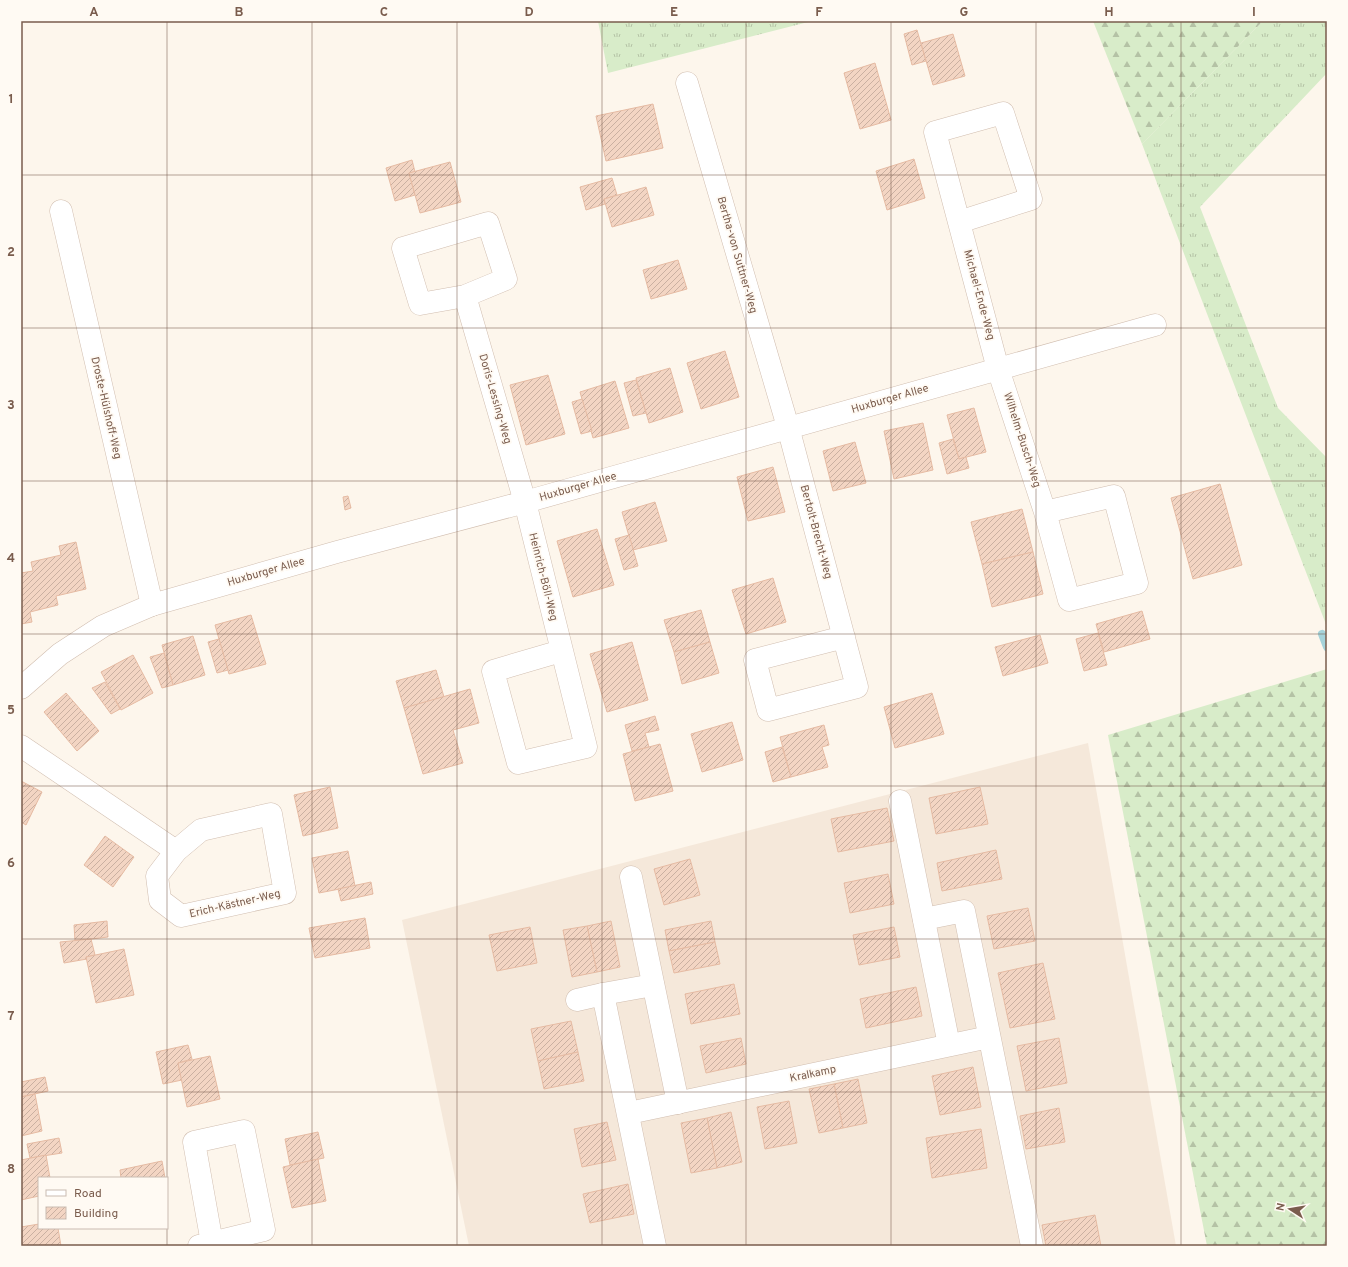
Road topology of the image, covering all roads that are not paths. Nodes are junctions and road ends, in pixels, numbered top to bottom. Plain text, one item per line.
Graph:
1 (687, 83) dead end
2 (61, 211) dead end
3 (959, 222) junction
4 (465, 296) junction
5 (1155, 325) dead end
6 (998, 369) junction
7 (788, 427) junction
8 (525, 502) junction
9 (1045, 512) junction
10 (152, 605) junction
11 (844, 637) junction
12 (561, 651) junction
13 (21, 688) edge
14 (21, 746) edge
15 (900, 801) dead end
16 (176, 851) junction
17 (631, 877) dead end
18 (924, 919) junction
19 (653, 985) junction
20 (603, 994) junction
21 (577, 1000) dead end
22 (989, 1037) junction
23 (949, 1045) junction
24 (678, 1103) junction
25 (628, 1113) junction
26 (205, 1244) edge
27 (655, 1246) edge
28 (1032, 1246) edge

1 - 7 street, Bertha-von Suttner-Weg
2 - 10 street, Droste-Hülshoff-Weg
3 - 3 street, Michael-Ende-Weg
3 - 6 street, Michael-Ende-Weg
4 - 4 street
4 - 8 street, Doris-Lessing-Weg
5 - 6 street, Huxburger Allee
6 - 7 street, Huxburger Allee
6 - 9 street, Wilhelm-Busch-Weg
7 - 8 street, Huxburger Allee
7 - 11 street, Bertolt-Brecht-Weg
8 - 10 street, Huxburger Allee
8 - 12 street, Heinrich-Böll-Weg
9 - 9 street, Wilhelm-Busch-Weg
10 - 13 street, Huxburger Allee
11 - 11 street, Bertolt-Brecht-Weg
12 - 12 street, Heinrich-Böll-Weg
14 - 16 street
15 - 18 street
16 - 16 street, Erich-Kästner-Weg
17 - 19 street
18 - 22 street
18 - 23 street
19 - 20 street
19 - 24 street
20 - 21 street
20 - 25 street
22 - 23 street, Kralkamp
22 - 28 street
23 - 24 street, Kralkamp
24 - 25 street, Kralkamp
25 - 27 street
26 - 26 street

